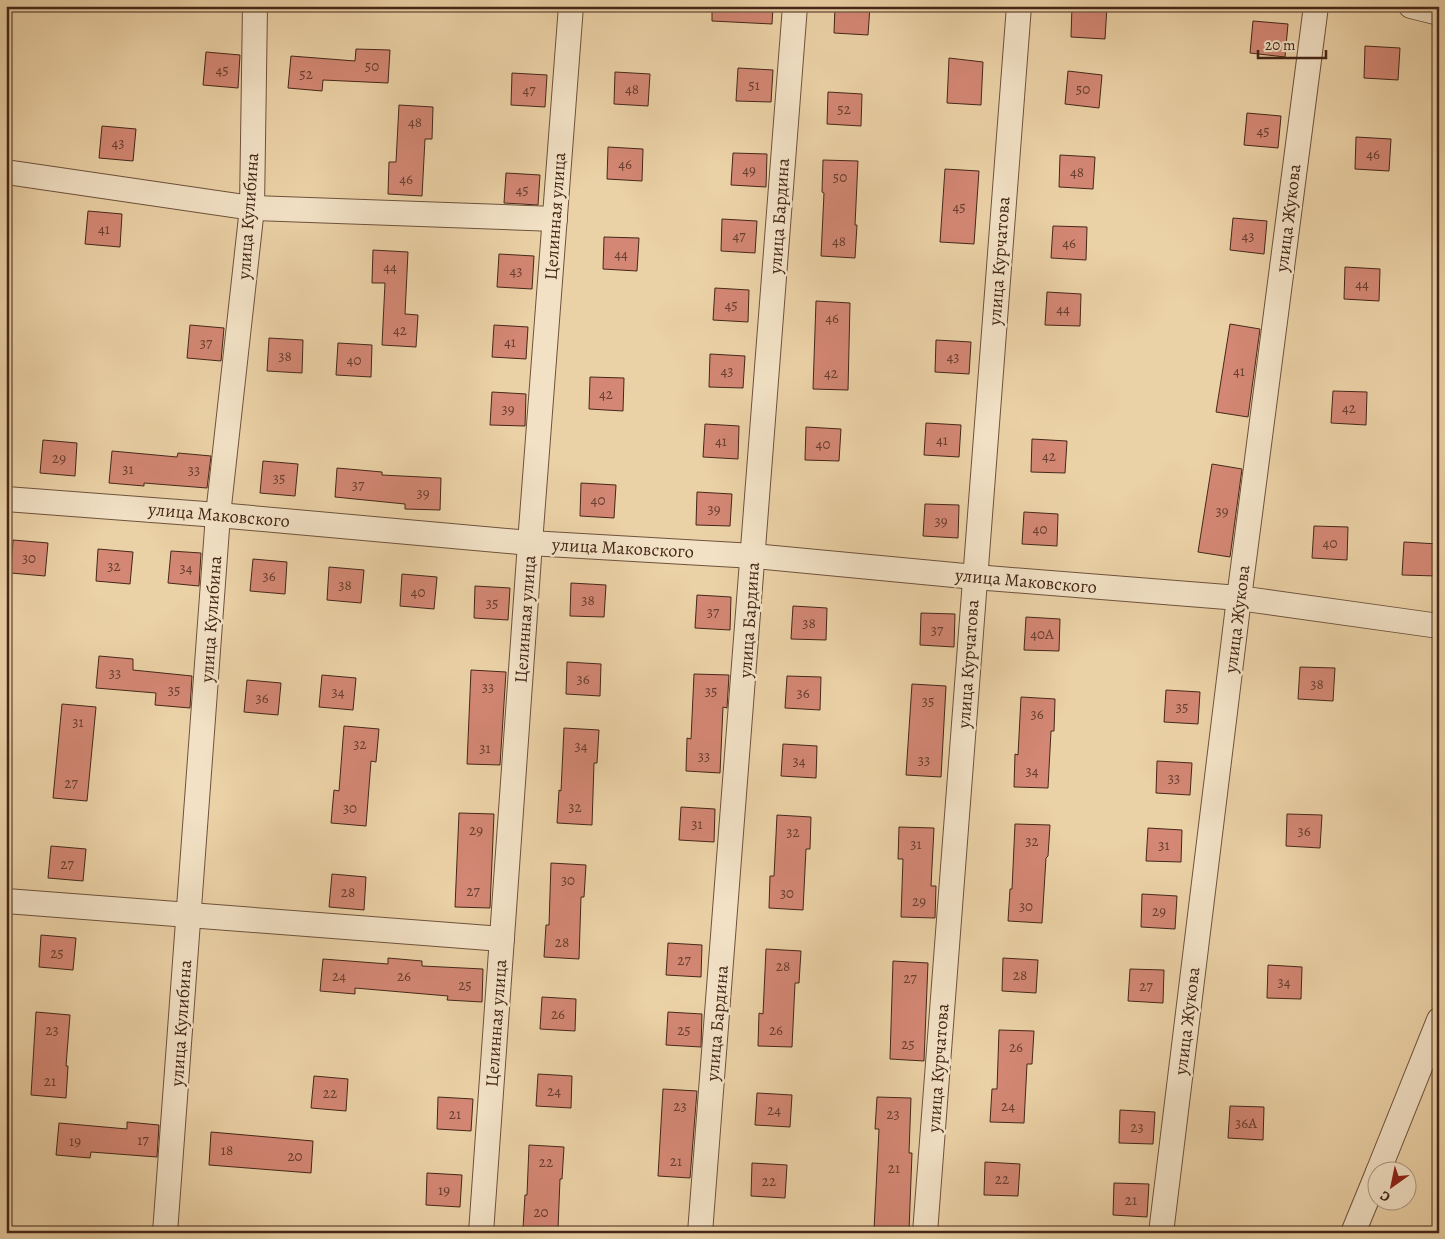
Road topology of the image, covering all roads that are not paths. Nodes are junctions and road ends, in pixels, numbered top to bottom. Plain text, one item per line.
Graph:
1 (255, 6) edge
2 (571, 6) edge
3 (795, 6) edge
4 (1019, 6) edge
5 (1316, 6) edge
6 (1411, 6) edge
7 (1439, 13) edge
8 (6, 172) edge
9 (252, 208) junction
10 (555, 219) junction
11 (6, 498) edge
12 (218, 515) junction
13 (530, 543) junction
14 (754, 556) junction
15 (975, 577) junction
16 (1239, 598) junction
17 (1439, 626) edge
18 (6, 901) edge
19 (189, 916) junction
20 (502, 939) junction
21 (1439, 1020) edge
22 (1382, 1162) edge
23 (1368, 1196) edge
24 (165, 1233) edge
25 (481, 1233) edge
26 (700, 1233) edge
27 (925, 1233) edge
28 (1160, 1233) edge
29 (1353, 1233) edge

1 - 9 street, улица Кулибина
2 - 10 street, Целинная улица
3 - 14 street, улица Бардина
4 - 15 street, улица Курчатова
5 - 16 street, улица Жукова
6 - 7 street
8 - 9 street
9 - 10 street
9 - 12 street, улица Кулибина
10 - 13 street, Целинная улица
11 - 12 street, улица Маковского
12 - 13 street, улица Маковского
12 - 19 street, улица Кулибина
13 - 14 street, улица Маковского
13 - 20 street, Целинная улица
14 - 15 street, улица Маковского
14 - 26 street, улица Бардина
15 - 16 street, улица Маковского
15 - 27 street, улица Курчатова
16 - 17 street, улица Маковского
16 - 28 street, улица Жукова
18 - 19 street
19 - 20 street
19 - 24 street, улица Кулибина
20 - 25 street, Целинная улица
21 - 22 street
23 - 29 street

